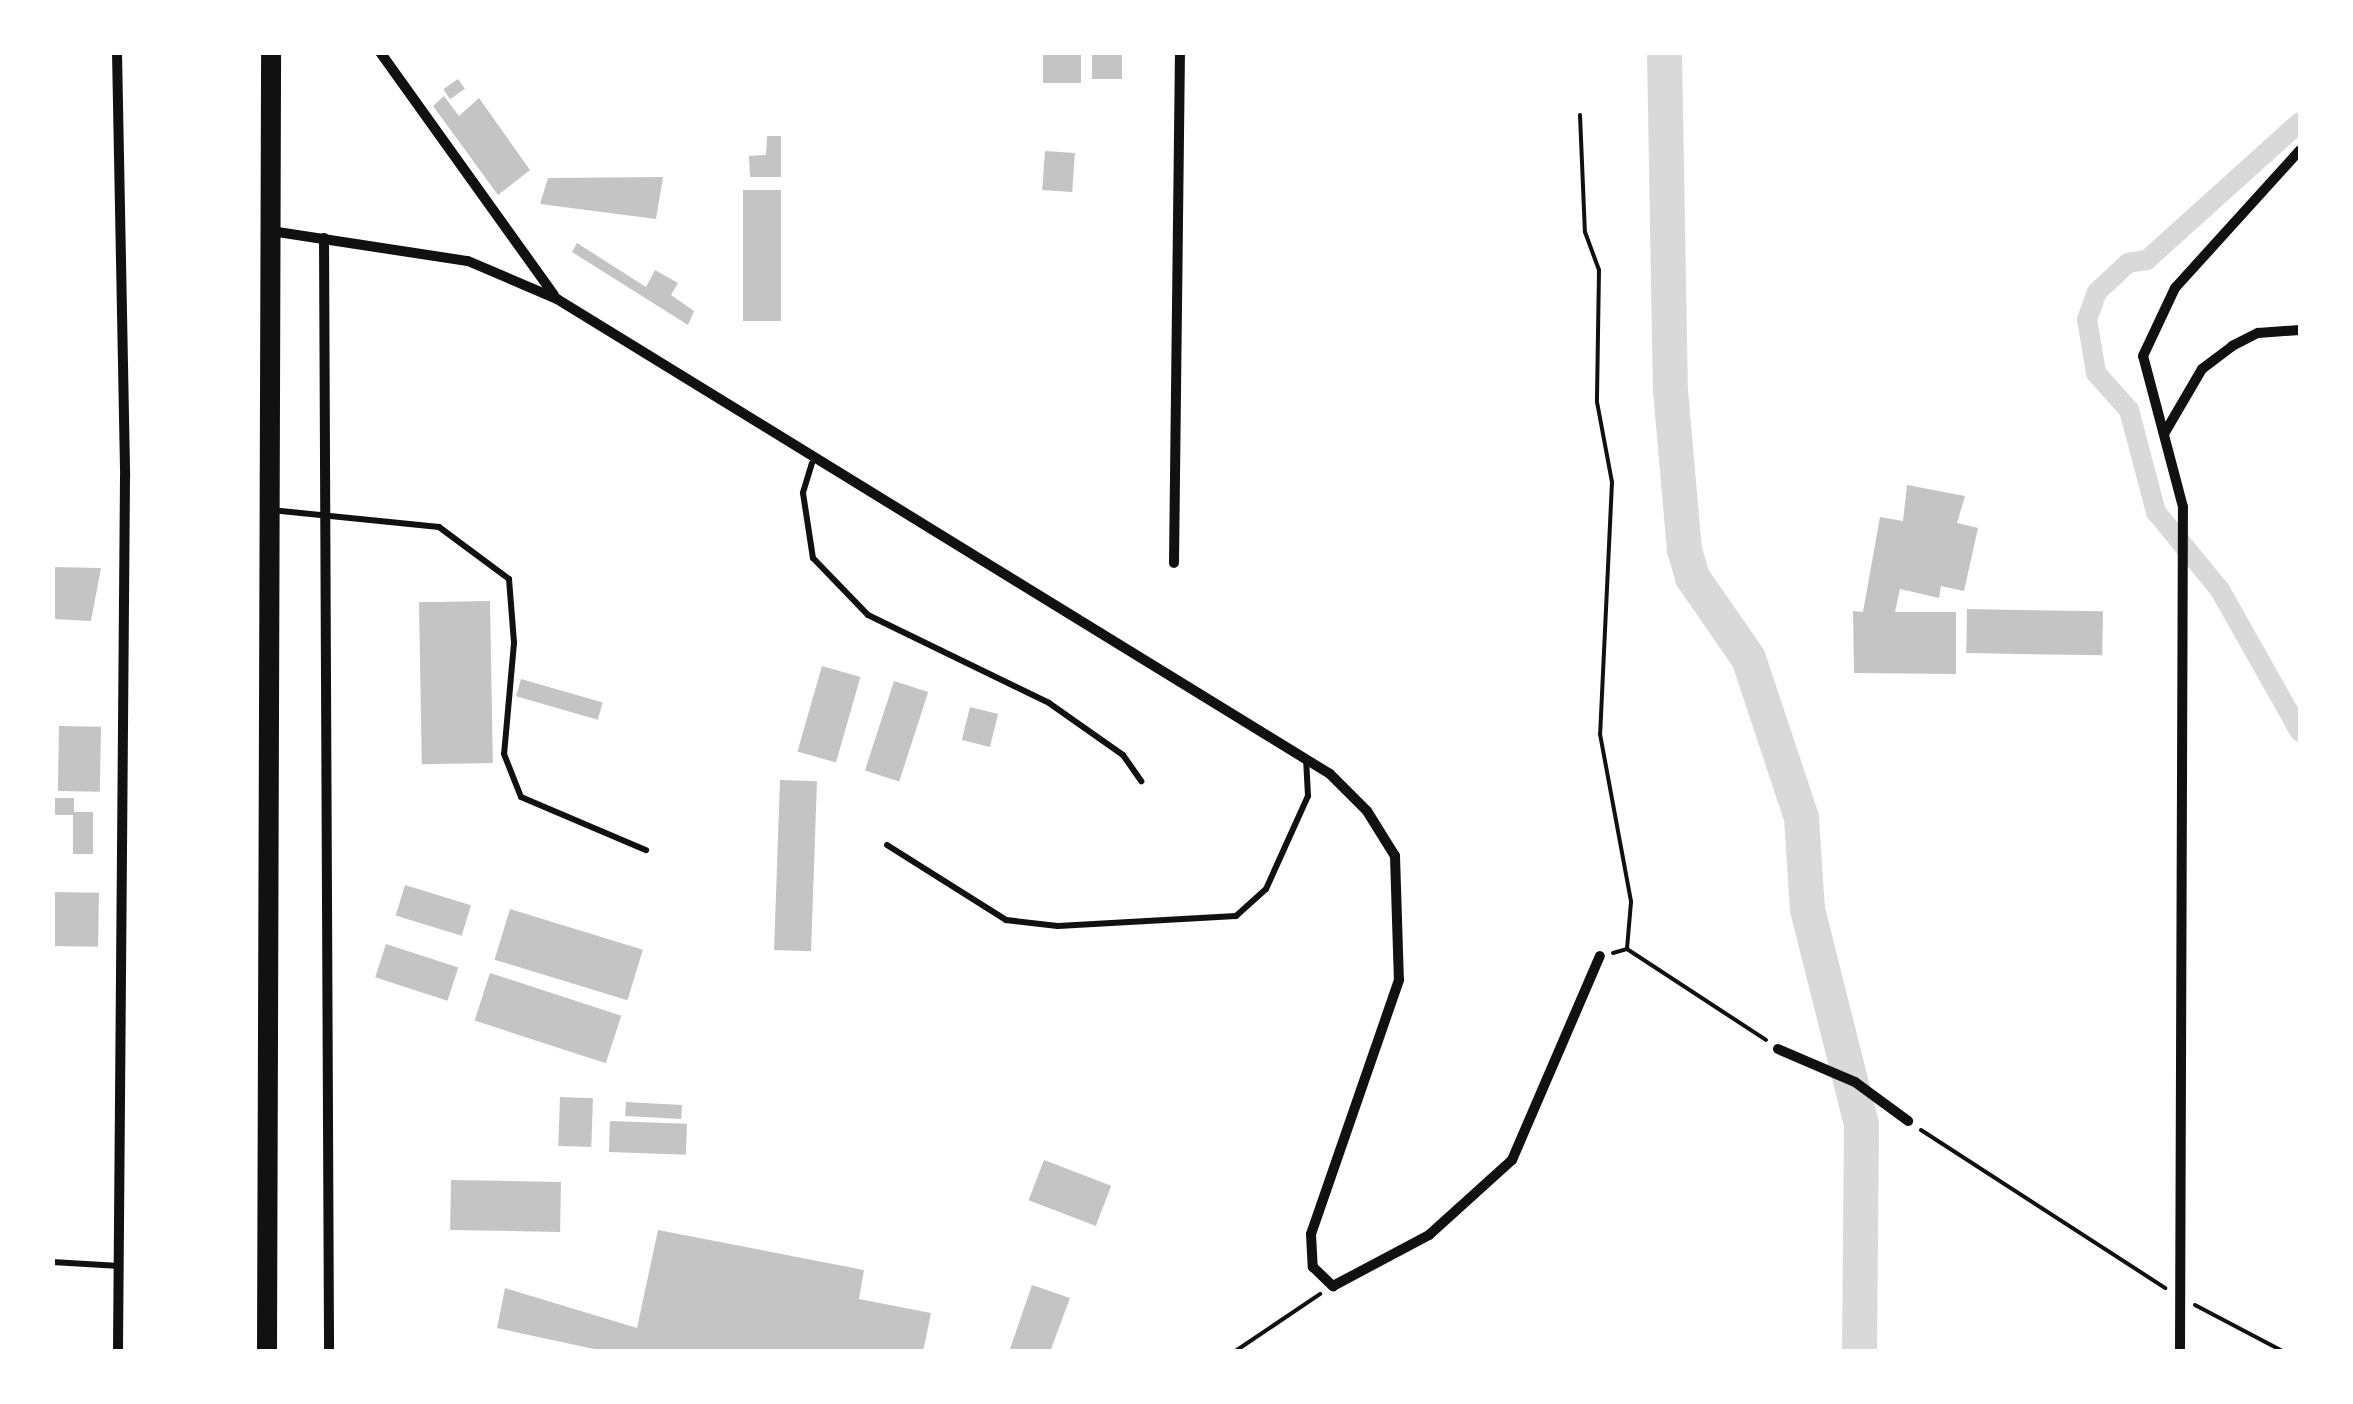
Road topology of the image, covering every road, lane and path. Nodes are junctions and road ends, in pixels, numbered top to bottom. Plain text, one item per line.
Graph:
1 (117, 52) edge
2 (272, 52) edge
3 (380, 52) edge
4 (1180, 52) edge
5 (1580, 115) dead end
6 (2300, 150) edge
7 (271, 231) junction
8 (324, 238) junction
9 (557, 299) junction
10 (2300, 330) edge
11 (2164, 434) junction
12 (812, 463) junction
13 (270, 510) junction
14 (328, 514) junction
15 (1174, 563) dead end
16 (1306, 760) junction
17 (1142, 781) dead end
18 (887, 845) dead end
19 (646, 850) dead end
20 (1627, 950) junction
21 (1600, 956) joint
22 (1778, 1048) joint
23 (1908, 1121) joint
24 (52, 1262) edge
25 (120, 1266) junction
26 (1332, 1286) junction
27 (2180, 1298) junction
28 (118, 1352) edge
29 (267, 1352) edge
30 (328, 1352) edge
31 (1234, 1352) edge
32 (2180, 1352) edge
33 (2284, 1352) edge

1 - 25 street
2 - 7 highway
3 - 9 street
4 - 15 street
5 - 20 path
6 - 11 street
7 - 8 street
7 - 13 highway
8 - 9 street
8 - 14 street
9 - 12 street
10 - 11 street
11 - 27 street
12 - 16 street
12 - 17 lane
13 - 14 lane
13 - 29 highway
14 - 19 lane
14 - 30 street
16 - 18 lane
16 - 26 street
20 - 21 path
20 - 22 path
21 - 26 street
22 - 23 street
23 - 27 path
24 - 25 lane
25 - 28 street
26 - 31 path
27 - 32 street
27 - 33 path

